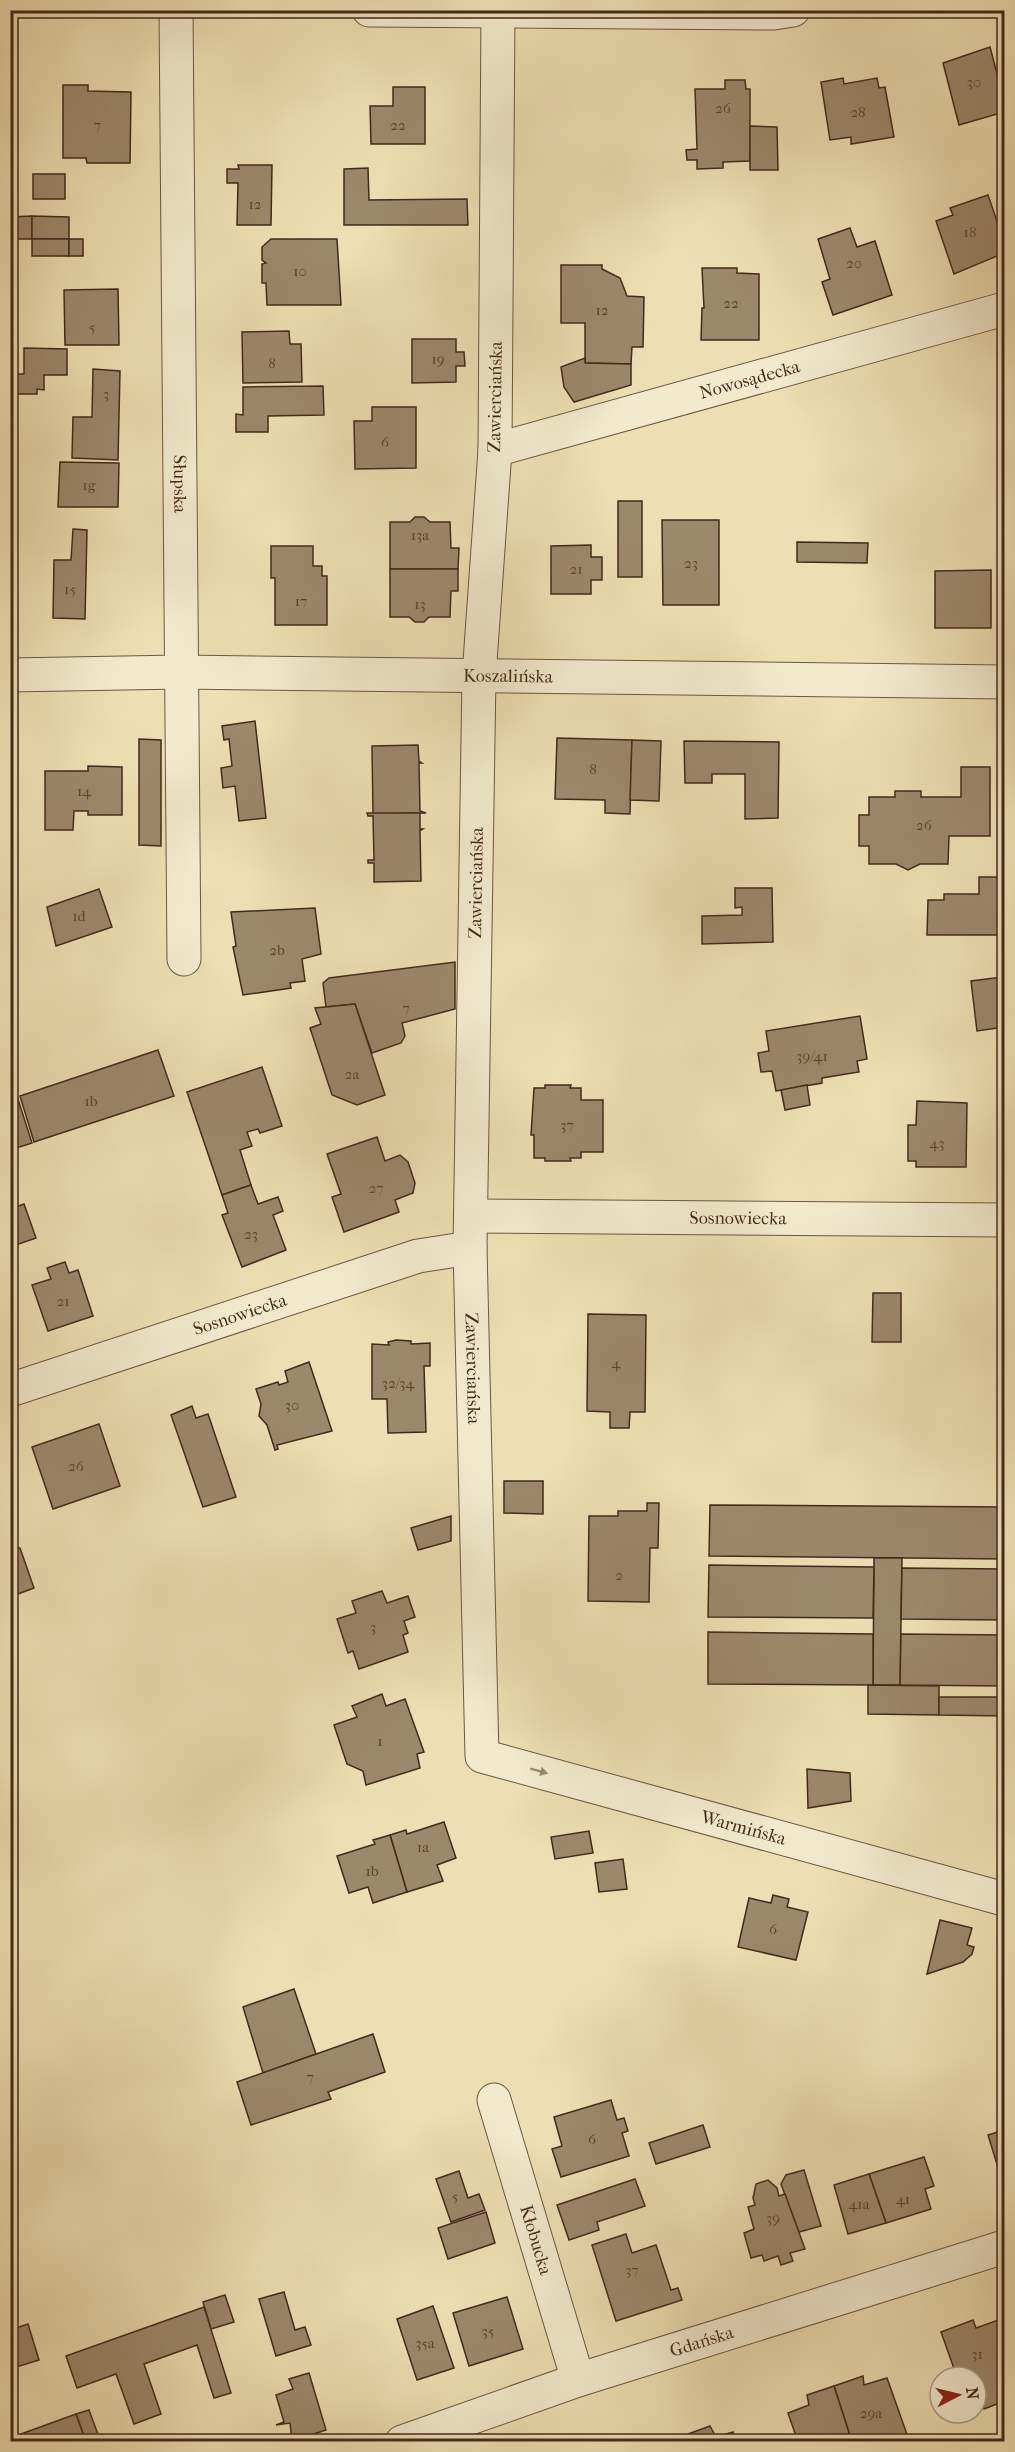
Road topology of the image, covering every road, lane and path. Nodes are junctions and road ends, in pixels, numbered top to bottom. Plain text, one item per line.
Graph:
1 (176, 10) edge
2 (369, 10) edge
3 (793, 10) edge
4 (498, 11) edge
5 (1005, 309) edge
6 (495, 450) junction
7 (180, 672) junction
8 (10, 675) edge
9 (478, 676) junction
10 (1005, 682) edge
11 (184, 959) dead end
12 (471, 1216) junction
13 (1005, 1220) edge
14 (470, 1248) junction
15 (10, 1390) edge
16 (482, 1756) joint
17 (1005, 1899) edge
18 (494, 2100) dead end
19 (1005, 2247) edge
20 (579, 2380) junction
21 (402, 2442) edge

1 - 7 street, Słupska
2 - 4 street
3 - 4 street
4 - 6 street, Zawierciańska
5 - 6 street, Nowosądecka
6 - 9 street, Zawierciańska
7 - 8 street, Koszalińska
7 - 9 street, Koszalińska
7 - 11 street, Słupska
9 - 10 street, Koszalińska
9 - 12 street, Zawierciańska
12 - 13 street, Sosnowiecka
12 - 14 street, Zawierciańska
14 - 15 street, Sosnowiecka
14 - 16 street, Zawierciańska
16 -> 17 street, Warmińska
18 - 20 street, Kłobucka
19 - 20 street, Gdańska
20 - 21 street, Gdańska

